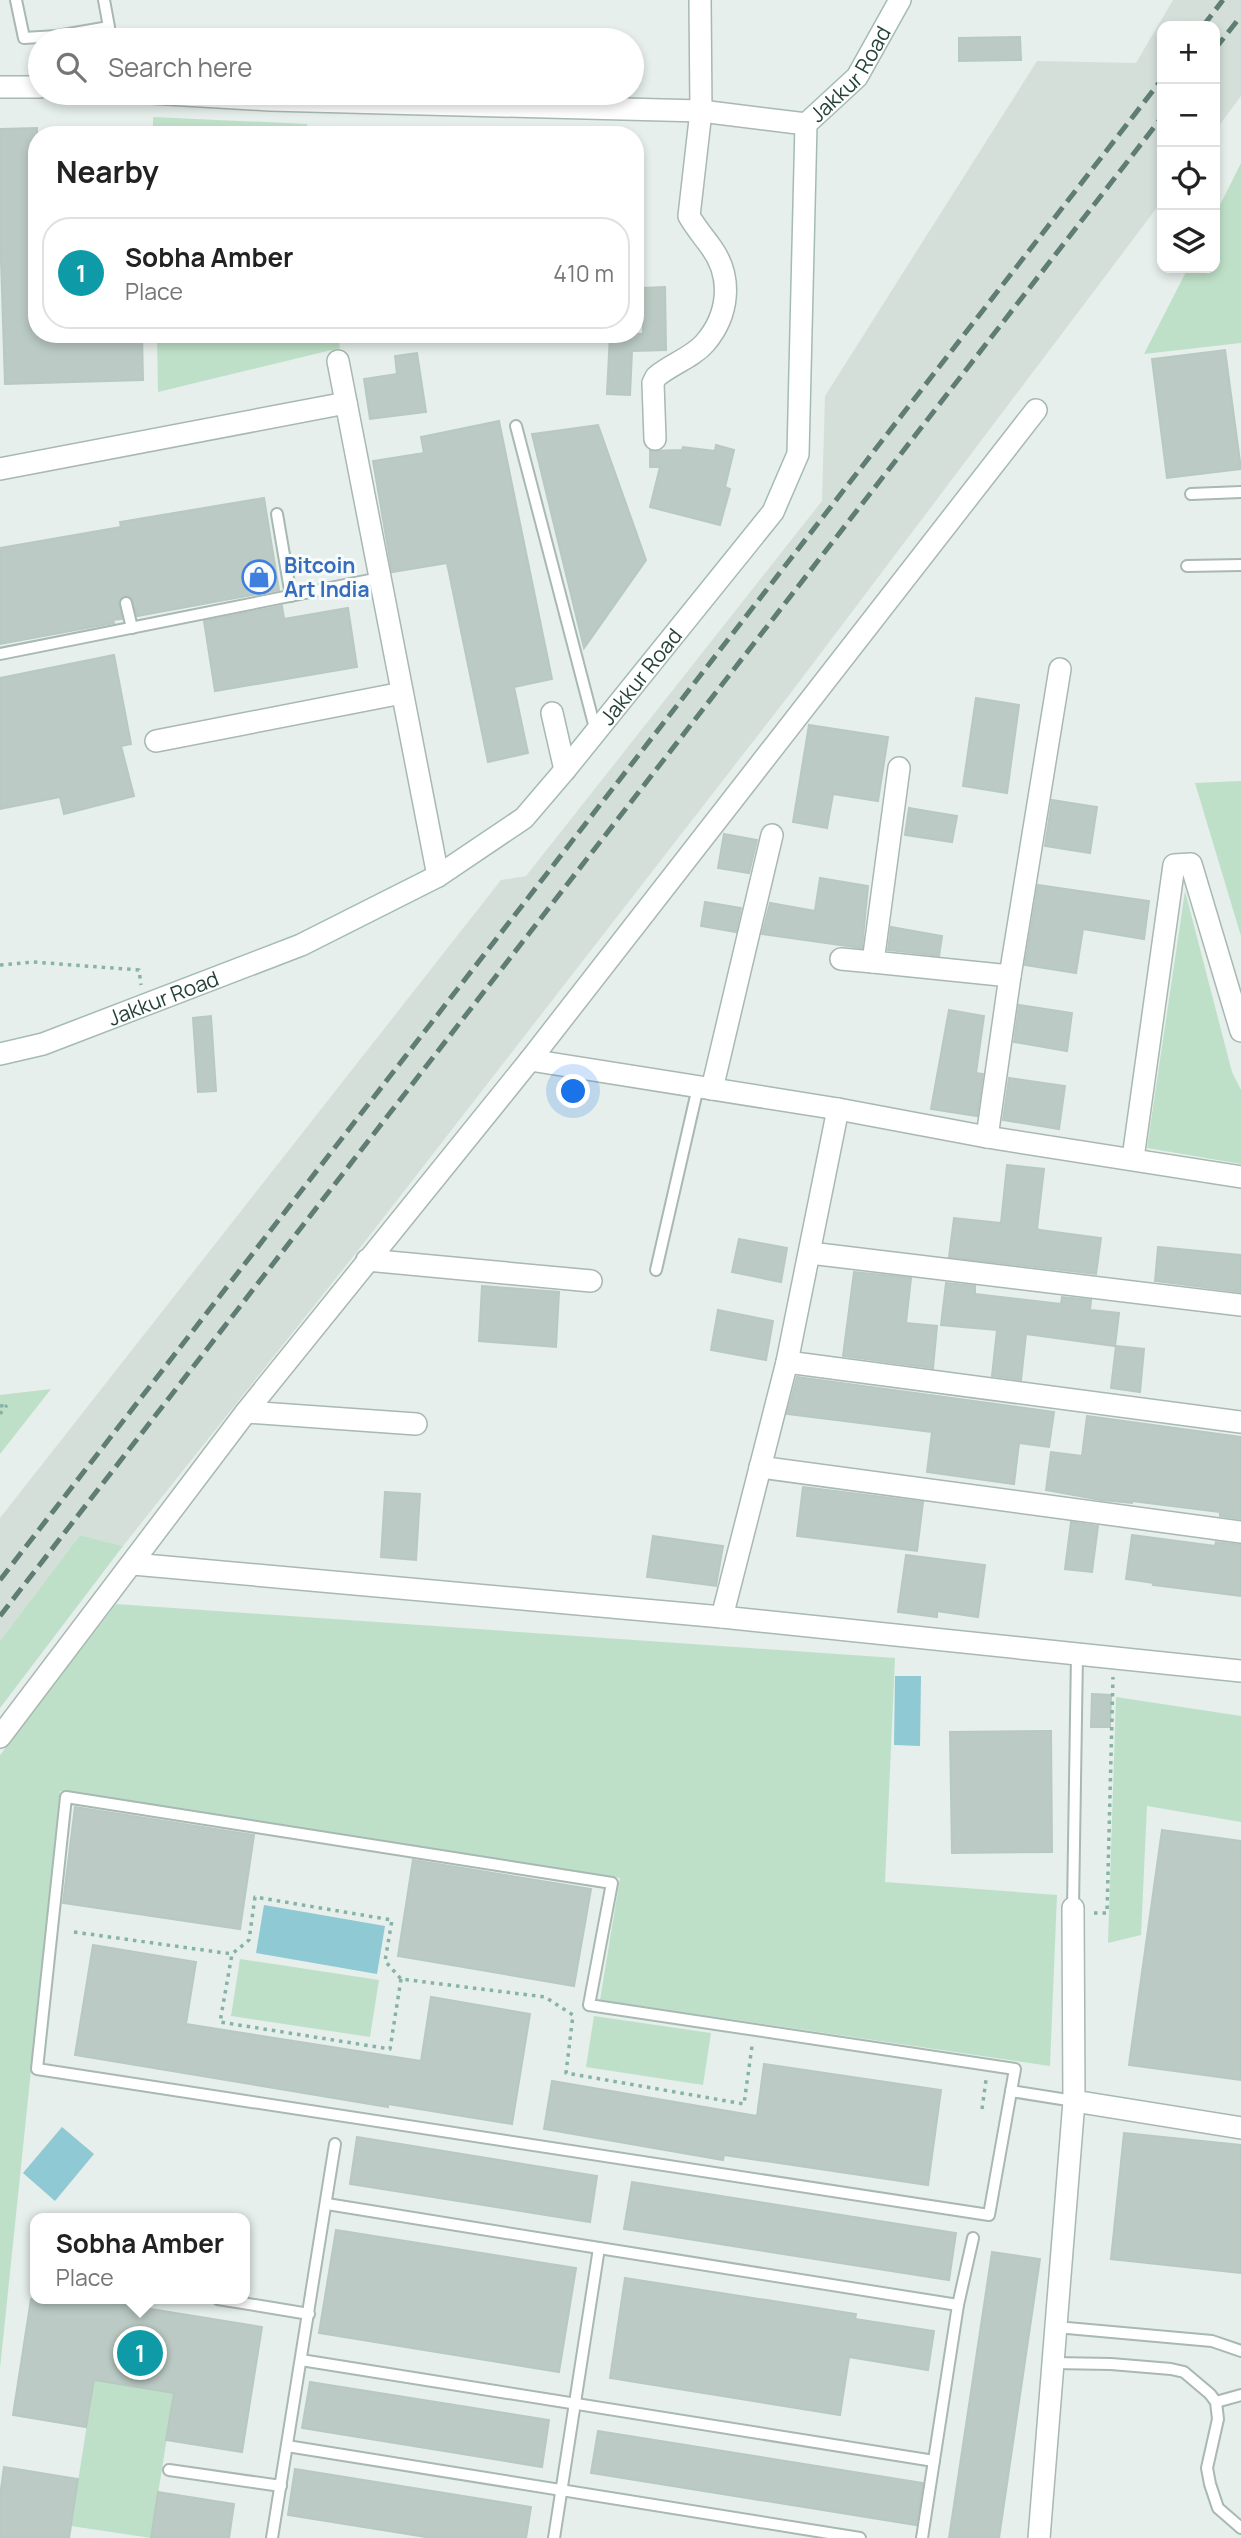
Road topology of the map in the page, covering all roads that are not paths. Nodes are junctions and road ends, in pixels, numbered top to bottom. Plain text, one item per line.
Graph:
1 (16, 0) edge
2 (104, 0) edge
3 (699, 0) edge
4 (900, 0) edge
5 (104, 28) edge
6 (28, 38) edge
7 (0, 87) edge
8 (28, 87) edge
9 (466, 105) edge
10 (701, 111) junction
11 (806, 124) junction
12 (338, 361) dead end
13 (346, 402) junction
14 (1036, 410) dead end
15 (516, 426) dead end
16 (655, 439) dead end
17 (0, 469) edge
18 (1241, 492) edge
19 (1191, 494) dead end
20 (277, 514) dead end
21 (1241, 565) edge
22 (1187, 566) dead end
23 (380, 578) junction
24 (291, 596) junction
25 (126, 603) dead end
26 (132, 628) junction
27 (0, 654) edge
28 (1060, 669) dead end
29 (402, 693) junction
30 (552, 713) dead end
31 (596, 732) junction
32 (156, 741) dead end
33 (899, 768) dead end
34 (565, 770) junction
35 (772, 835) dead end
36 (438, 876) junction
37 (841, 959) dead end
38 (873, 962) junction
39 (1010, 976) junction
40 (1241, 1031) edge
41 (0, 1054) edge
42 (530, 1060) junction
43 (705, 1088) junction
44 (838, 1109) junction
45 (987, 1137) junction
46 (1133, 1158) junction
47 (1241, 1177) edge
48 (810, 1253) junction
49 (367, 1261) junction
50 (656, 1270) dead end
51 (591, 1280) dead end
52 (1241, 1305) edge
53 (787, 1362) junction
54 (246, 1412) junction
55 (1241, 1422) edge
56 (416, 1424) dead end
57 (760, 1466) junction
58 (1241, 1532) edge
59 (133, 1564) junction
60 (722, 1617) junction
61 (1077, 1654) junction
62 (1241, 1671) edge
63 (0, 1737) edge
64 (1073, 1910) joint
65 (1011, 2091) junction
66 (1074, 2101) junction
67 (1241, 2127) edge
68 (335, 2144) dead end
69 (327, 2204) junction
70 (973, 2238) dead end
71 (599, 2248) junction
72 (248, 2304) edge
73 (958, 2305) junction
74 (309, 2314) junction
75 (1056, 2327) junction
76 (1241, 2351) edge
77 (302, 2360) junction
78 (1053, 2362) junction
79 (1241, 2395) edge
80 (1216, 2403) junction
81 (575, 2404) junction
82 (287, 2446) junction
83 (934, 2461) junction
84 (169, 2470) dead end
85 (281, 2486) junction
86 (561, 2490) junction
87 (1241, 2528) edge
88 (272, 2538) edge
89 (554, 2538) edge
90 (860, 2538) edge
91 (922, 2538) edge
92 (1040, 2538) edge

1 - 6 lane
2 - 5 lane
3 - 10 street
4 - 11 street, Jakkur Road
7 - 8 street
9 - 10 street
10 - 11 street
10 - 16 street
11 - 31 street, Jakkur Road
12 - 13 street
13 - 17 street
13 - 23 street
14 - 42 street
15 - 31 lane
18 - 19 lane
20 - 24 lane
21 - 22 lane
23 - 24 lane
23 - 29 street
24 - 26 lane
25 - 26 lane
26 - 27 lane
28 - 39 street
29 - 32 street
29 - 36 street
30 - 34 street
31 - 34 street, Jakkur Road
33 - 38 street
34 - 36 street, Jakkur Road
35 - 43 street
36 - 41 street, Jakkur Road
37 - 38 street
38 - 39 street
39 - 45 street
40 - 46 street
42 - 43 street
42 - 49 street
43 - 44 street
43 - 50 lane
44 - 45 street
44 - 48 street
45 - 46 street
46 - 47 street
48 - 52 street
48 - 53 street
49 - 51 street
49 - 54 street
53 - 55 street
53 - 57 street
54 - 56 street
54 - 59 street
57 - 58 street
57 - 60 street
59 - 60 street
59 - 63 street
60 - 61 street
61 - 62 street
61 - 64 lane
64 - 66 street
65 - 65 lane
65 - 66 lane
66 - 67 street
66 - 75 street
68 - 69 lane
69 - 71 lane
69 - 74 lane
70 - 73 lane
71 - 73 lane
71 - 81 lane
72 - 74 lane
73 - 83 lane
74 - 77 lane
75 - 76 lane
75 - 78 street
77 - 81 lane
77 - 82 lane
78 - 80 lane
78 - 92 street
79 - 80 lane
80 - 87 lane
81 - 83 lane
81 - 86 lane
82 - 85 lane
82 - 86 lane
83 - 91 lane
84 - 85 lane
85 - 88 lane
86 - 89 lane
86 - 90 lane

